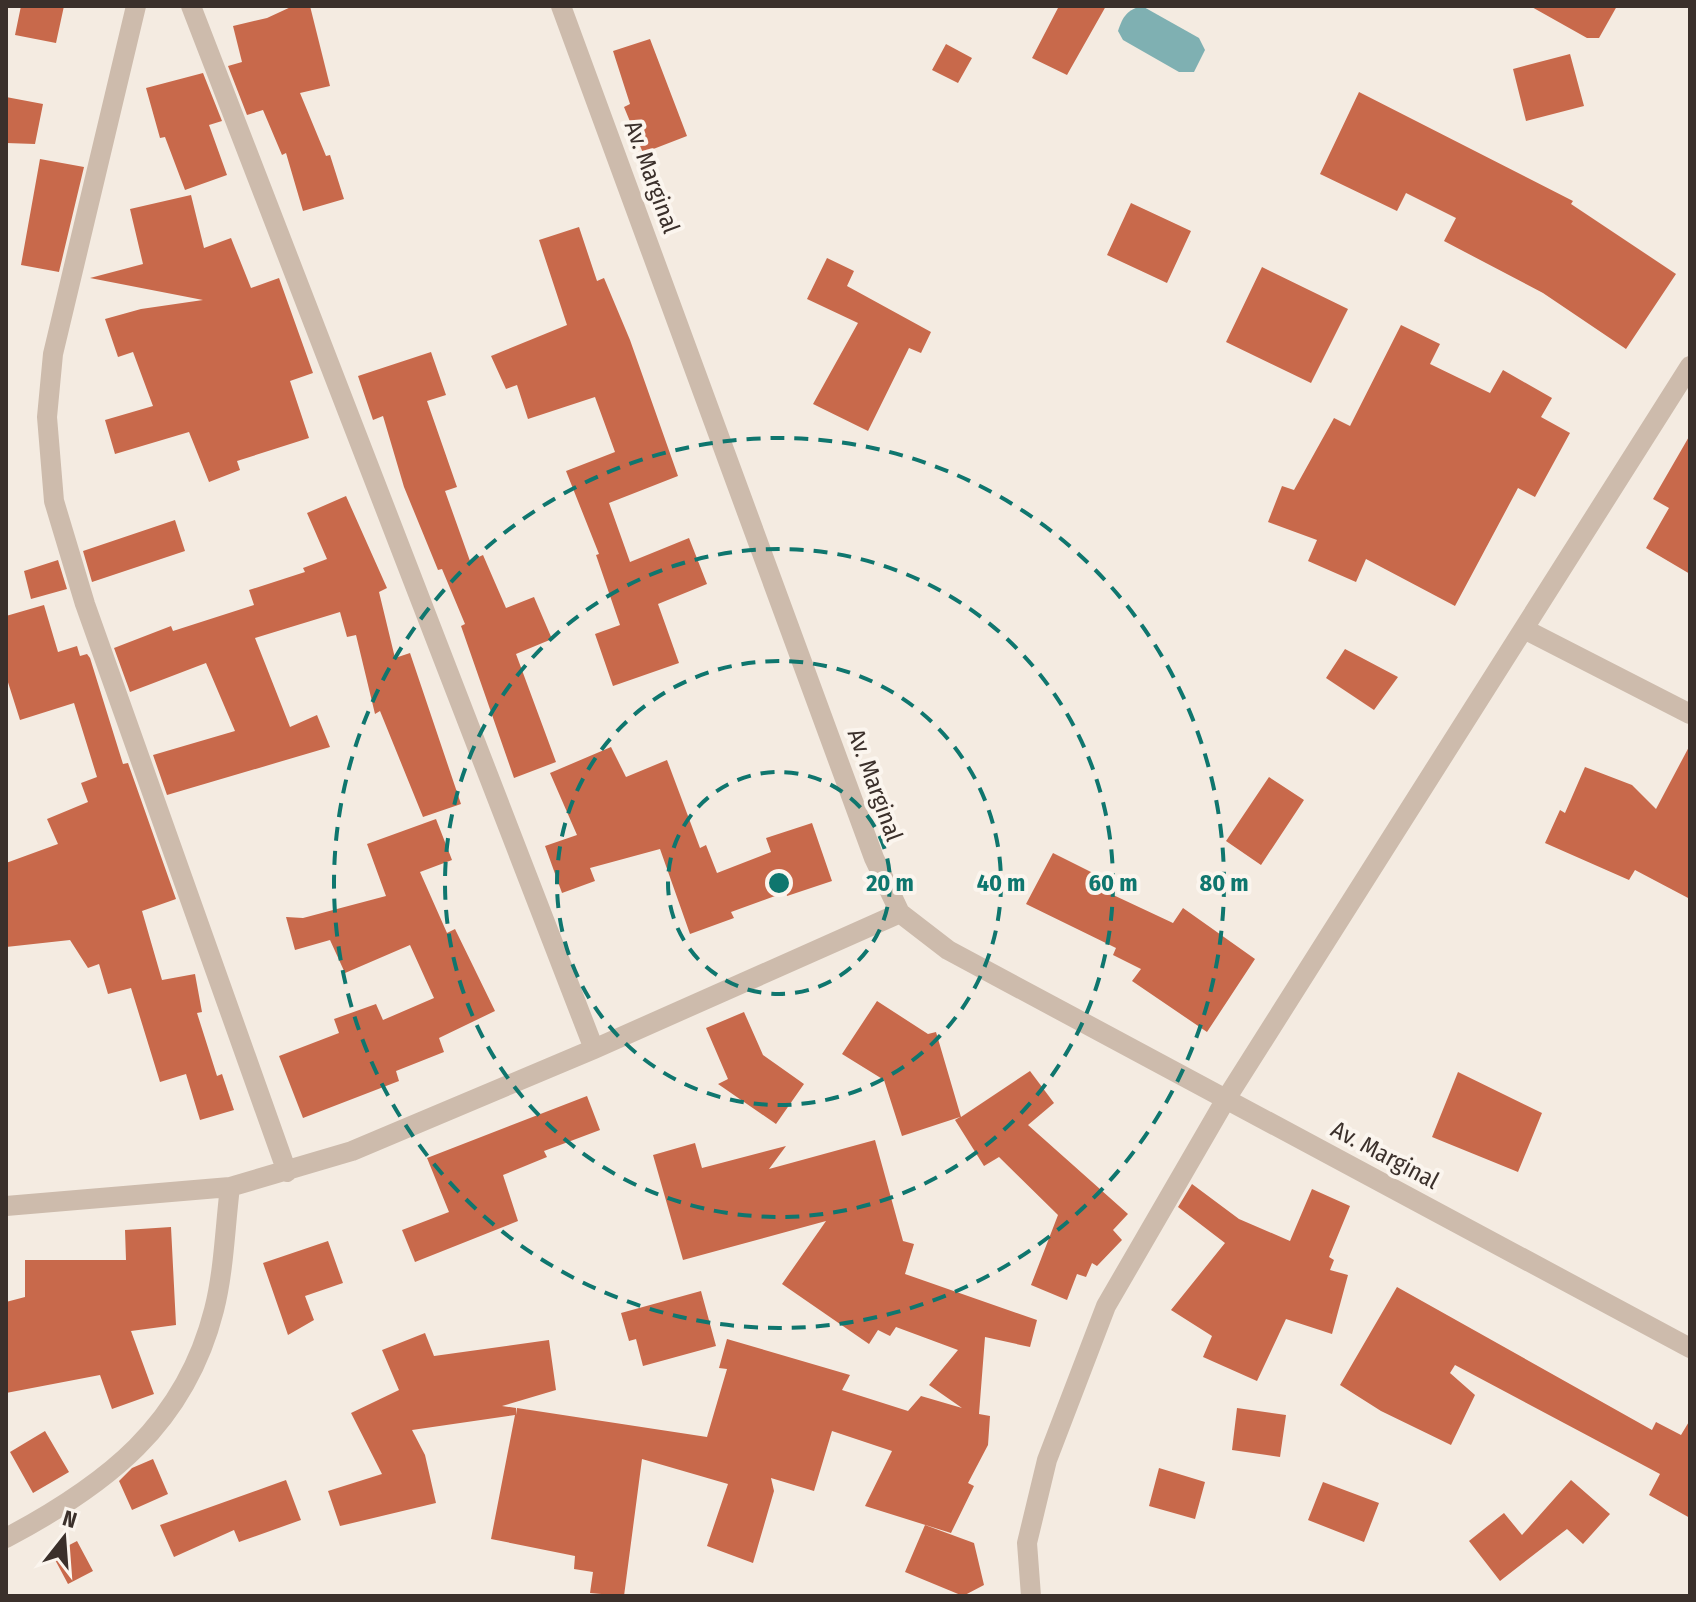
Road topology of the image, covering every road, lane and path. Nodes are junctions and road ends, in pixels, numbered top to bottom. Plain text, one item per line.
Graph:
1 (136, 6) edge
2 (191, 6) edge
3 (561, 6) edge
4 (1690, 366) edge
5 (1524, 629) junction
6 (1690, 714) edge
7 (900, 913) junction
8 (594, 1049) junction
9 (1226, 1099) junction
10 (287, 1172) junction
11 (230, 1187) junction
12 (6, 1206) edge
13 (1690, 1348) edge
14 (6, 1538) edge
15 (1031, 1596) edge

1 - 10 street
2 - 8 street
3 - 7 street, Av. Marginal
4 - 5 street
5 - 6 street
5 - 9 street
7 - 8 street
7 - 9 street, Av. Marginal
8 - 10 street
9 - 13 street, Av. Marginal
9 - 15 street
10 - 11 street
11 - 12 street
11 - 14 street

